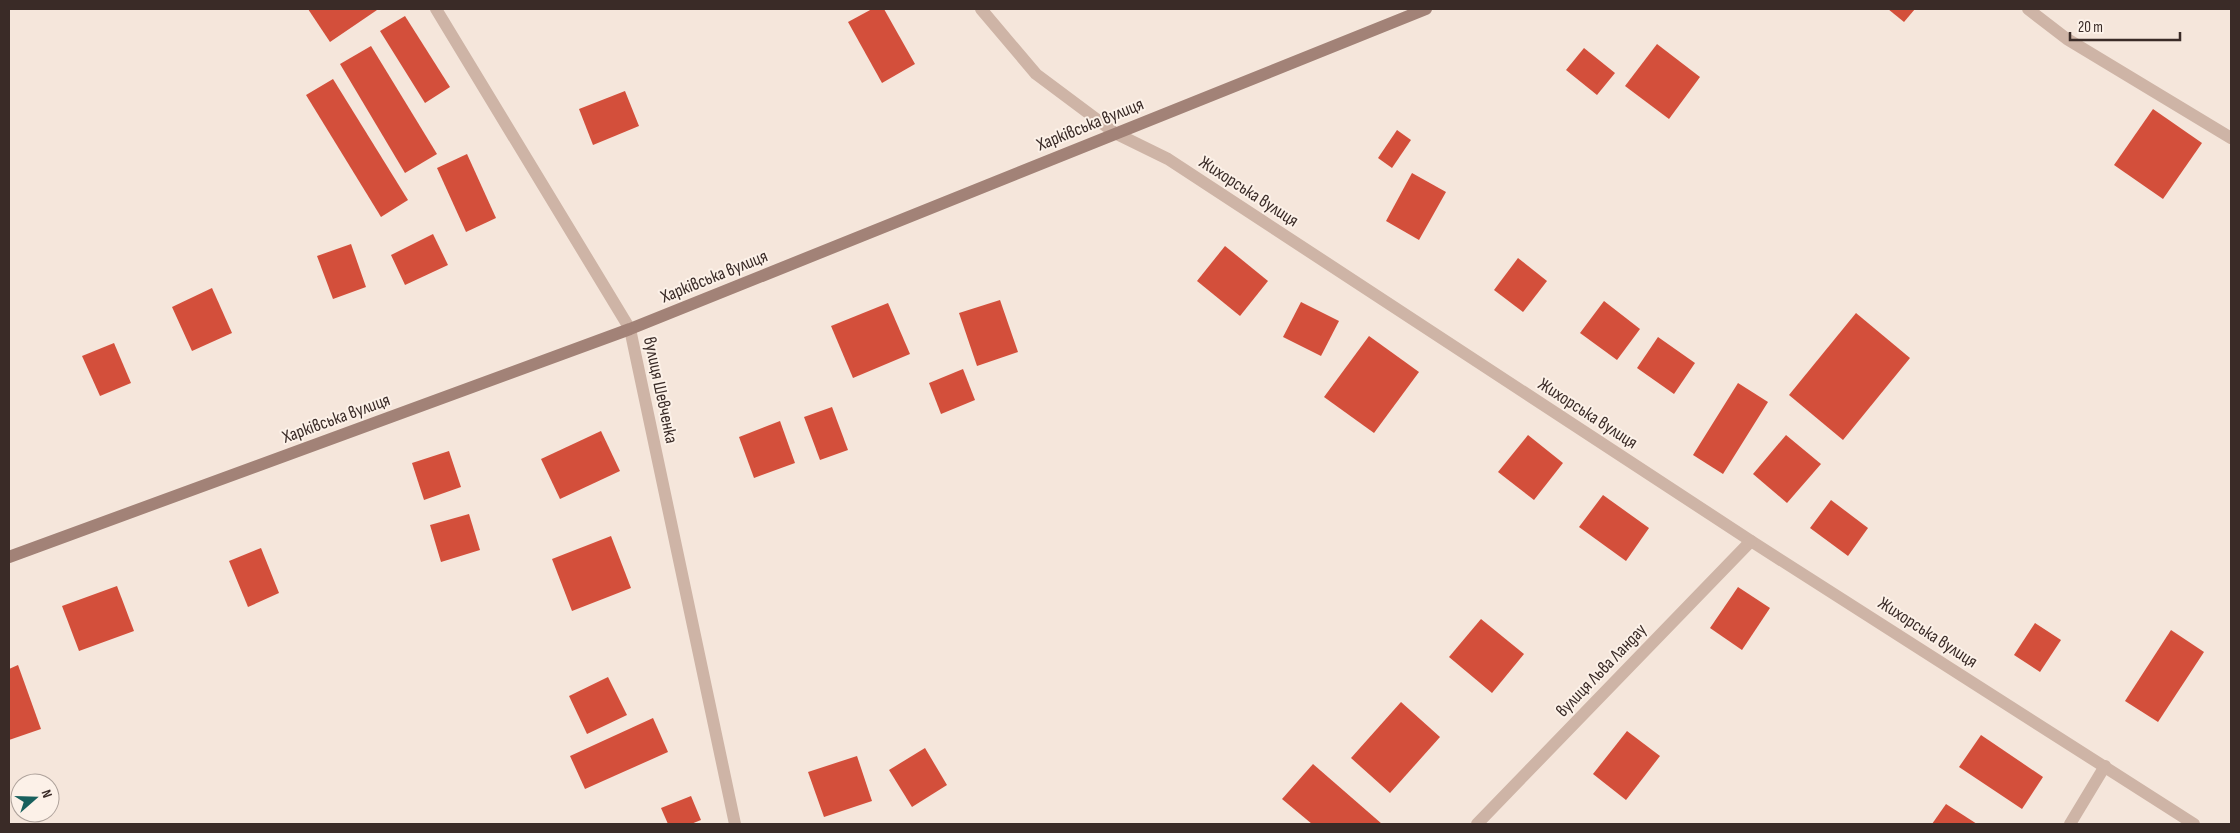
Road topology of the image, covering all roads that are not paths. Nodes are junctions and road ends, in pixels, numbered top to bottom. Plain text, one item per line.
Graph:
1 (436, 9) edge
2 (981, 9) edge
3 (1426, 9) edge
4 (2028, 9) edge
5 (1115, 133) junction
6 (2231, 138) edge
7 (630, 328) junction
8 (1751, 541) junction
9 (9, 558) edge
10 (2105, 766) junction
11 (735, 824) edge
12 (1476, 824) edge
13 (2070, 824) edge
14 (2194, 824) edge

1 - 7 street, вулиця Шевченка
2 - 5 street, Жихорська вулиця
3 - 5 main road, Харківська вулиця
4 - 6 street
5 - 7 main road, Харківська вулиця
5 - 8 street, Жихорська вулиця
7 - 9 main road, Харківська вулиця
7 - 11 street, вулиця Шевченка
8 - 10 street, Жихорська вулиця
8 - 12 street, вулиця Льва Ландау
10 - 13 street
10 - 14 street, Жихорська вулиця

